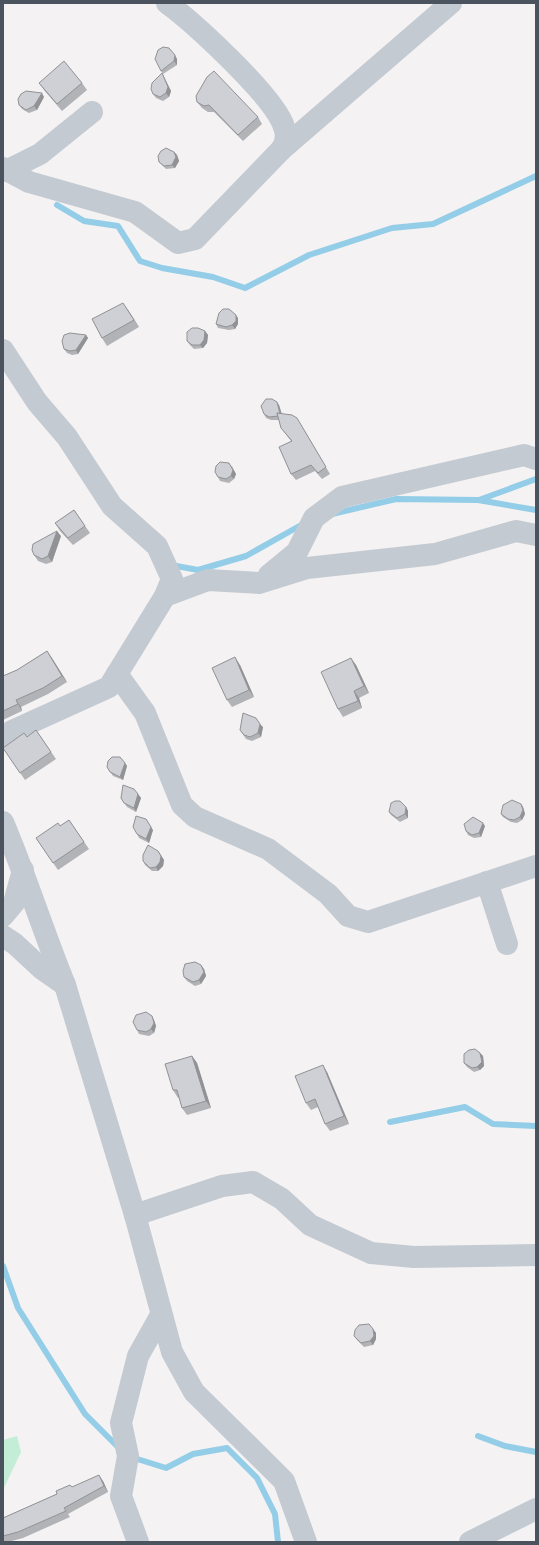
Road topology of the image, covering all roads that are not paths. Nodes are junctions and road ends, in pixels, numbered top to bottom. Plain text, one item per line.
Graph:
1 (166, 3) edge
2 (451, 3) edge
3 (92, 112) dead end
4 (281, 150) junction
5 (5, 170) edge
6 (3, 350) edge
7 (536, 459) edge
8 (536, 535) edge
9 (259, 583) junction
10 (165, 596) junction
11 (117, 674) junction
12 (3, 738) edge
13 (3, 822) edge
14 (536, 866) edge
15 (23, 870) junction
16 (486, 882) junction
17 (3, 916) edge
18 (3, 936) edge
19 (507, 944) dead end
20 (65, 985) junction
21 (135, 1215) junction
22 (536, 1255) edge
23 (161, 1315) junction
24 (536, 1509) edge
25 (138, 1542) edge
26 (306, 1542) edge
27 (470, 1542) edge

1 - 4 street
2 - 4 street
3 - 5 street
4 - 5 street
6 - 10 street
7 - 9 street
8 - 9 street
9 - 10 street
10 - 11 street
11 - 12 street
11 - 16 street
13 - 15 street
14 - 16 street
15 - 17 street
15 - 20 street
16 - 19 street
18 - 20 street
20 - 21 street
21 - 22 street
21 - 23 street
23 - 25 street
23 - 26 street
24 - 27 street

